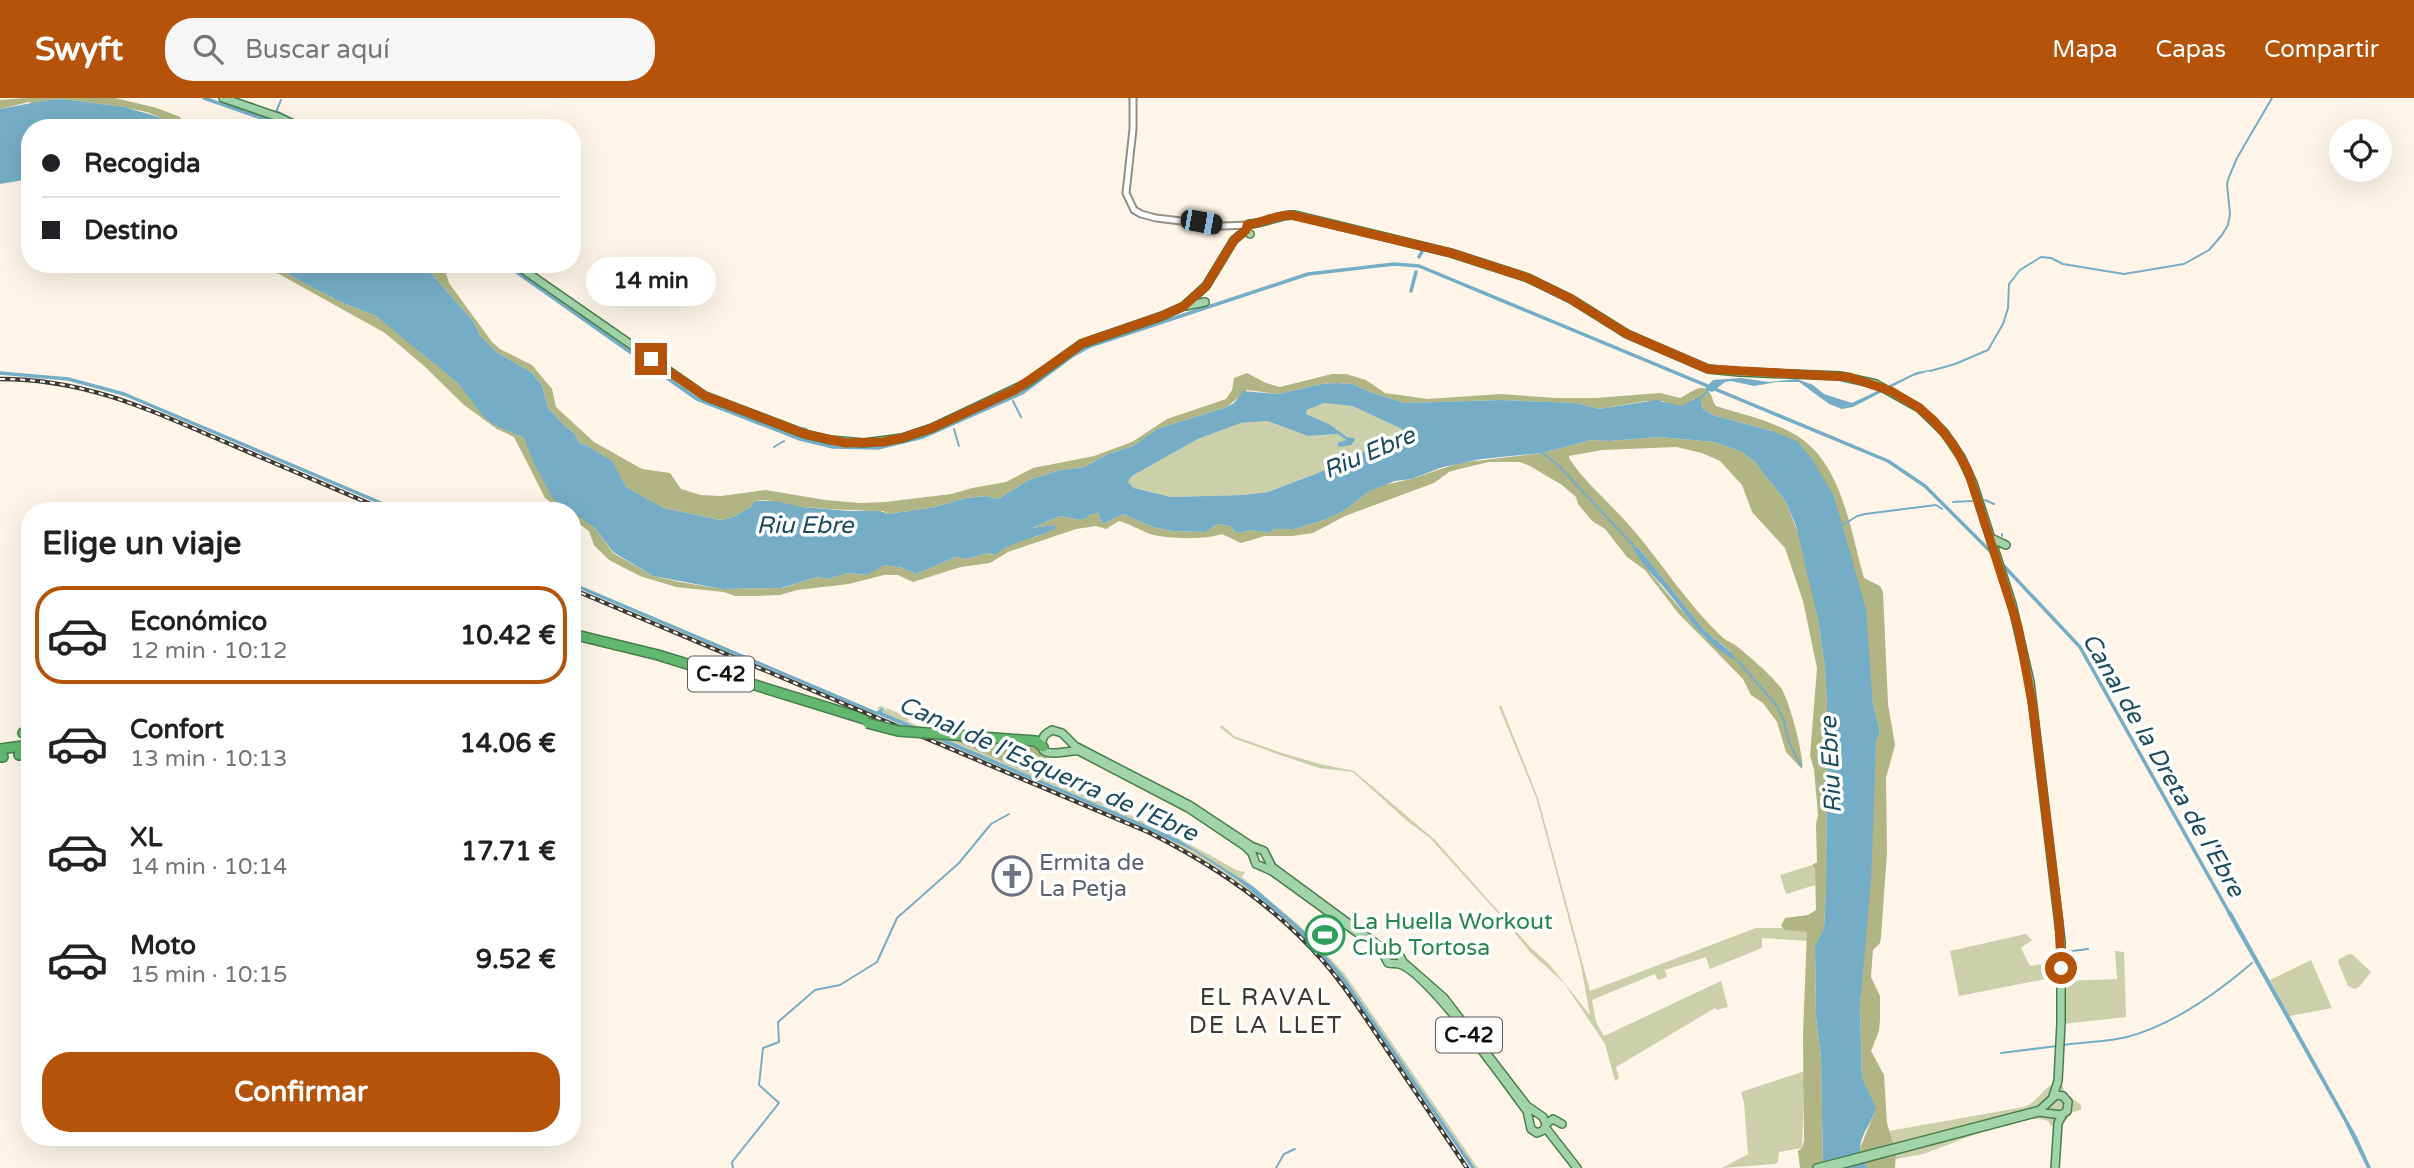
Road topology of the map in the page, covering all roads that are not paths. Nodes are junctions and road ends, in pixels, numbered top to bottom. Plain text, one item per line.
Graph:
1 (223, 98) edge
2 (1133, 98) edge
3 (283, 119) edge
4 (1229, 226) junction
5 (1250, 229) junction
6 (1232, 244) junction
7 (528, 273) edge
8 (581, 638) edge
9 (955, 733) junction
10 (1045, 735) junction
11 (1067, 740) junction
12 (21, 745) edge
13 (1043, 747) junction
14 (1, 752) edge
15 (21, 752) edge
16 (1063, 752) junction
17 (19, 755) dead end
18 (1256, 852) junction
19 (1267, 859) junction
20 (1261, 865) junction
21 (1391, 949) junction
22 (1385, 956) junction
23 (1397, 961) junction
24 (2059, 1062) junction
25 (2058, 1081) junction
26 (2063, 1096) junction
27 (2050, 1099) junction
28 (2051, 1113) junction
29 (2034, 1114) junction
30 (2063, 1114) junction
31 (1539, 1115) junction
32 (2016, 1116) junction
33 (1530, 1120) junction
34 (1562, 1124) dead end
35 (1543, 1128) junction
36 (2055, 1133) junction
37 (1918, 1142) junction
38 (1575, 1168) edge
39 (1817, 1168) edge
40 (1828, 1168) edge
41 (2054, 1168) edge

1 - 3 main road
2 - 4 main road
4 - 5 main road
4 - 6 main road
5 - 6 main road
5 - 24 main road
6 - 7 main road
8 - 9 highway, C-42, bridge
9 - 10 highway, C-42
9 - 13 highway, C-42
10 - 11 main road, C-42
10 - 13 main road
11 - 16 main road
11 - 18 main road, C-42
12 - 14 highway
13 - 16 main road, C-42
15 - 17 highway
16 - 18 main road, C-42
18 - 19 main road, C-42
18 - 20 main road, C-42
19 - 20 main road
19 - 21 main road, C-42
20 - 22 main road, C-42
21 - 22 main road
21 - 23 main road, C-42
22 - 23 main road, C-42
23 - 31 main road, C-42
23 - 33 main road, C-42
24 - 25 main road
24 - 32 main road
25 - 26 main road
25 - 27 main road
26 - 27 main road
26 - 30 main road
27 - 28 main road
27 - 32 main road
28 - 29 main road
28 - 30 main road
28 - 36 main road
29 - 36 main road
29 - 37 main road
30 - 41 main road
31 - 33 main road
31 - 35 main road, C-42
32 - 37 main road
33 - 35 main road, C-42
34 - 35 main road
35 - 38 main road, C-42
36 - 41 main road
37 - 39 main road
37 - 40 main road

